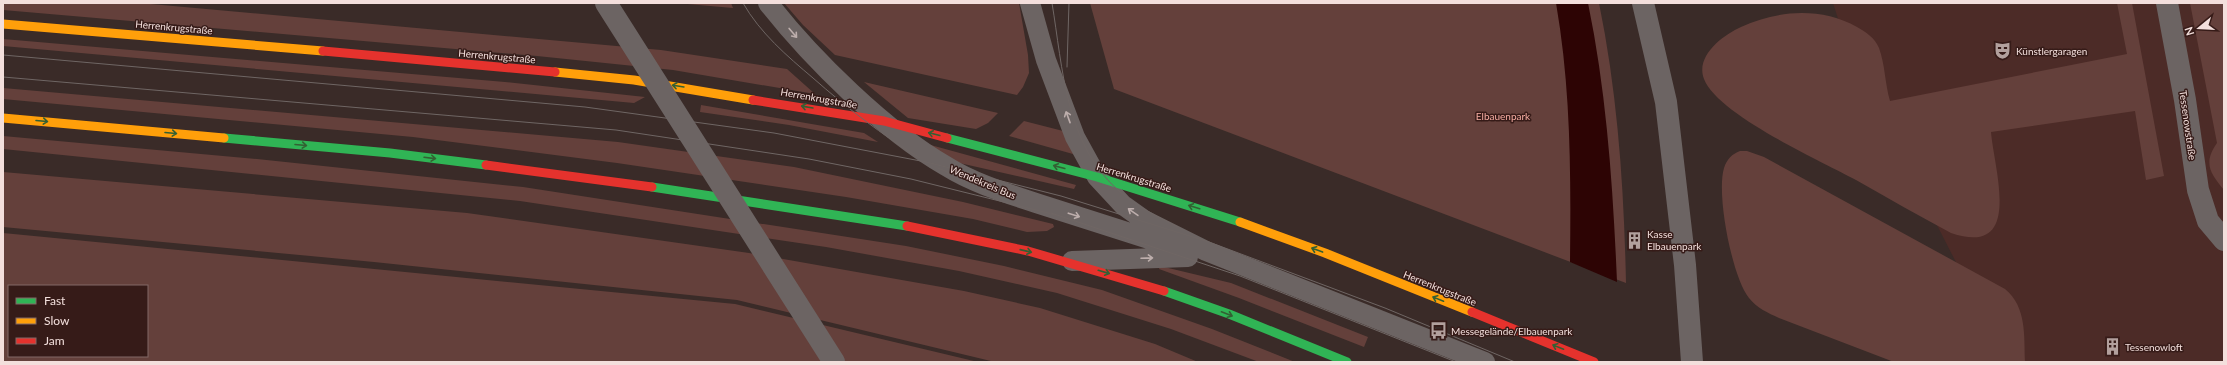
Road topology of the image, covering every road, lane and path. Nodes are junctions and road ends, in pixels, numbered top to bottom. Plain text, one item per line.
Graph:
1 (606, 3) edge
2 (768, 3) edge
3 (1030, 3) edge
4 (1643, 3) edge
5 (2168, 3) edge
6 (3, 24) edge
7 (3, 118) edge
8 (884, 121) junction
9 (1097, 177) junction
10 (2224, 240) edge
11 (1205, 257) junction
12 (1066, 261) junction
13 (1243, 266) junction
14 (834, 362) edge
15 (1347, 362) edge
16 (1485, 362) edge
17 (1594, 362) edge
18 (1692, 362) edge

1 - 14 street, bridge
2 -> 8 lane, Wendekreis Bus
9 -> 3 lane
4 - 18 street
5 - 10 street, Tessenowstraße
8 -> 6 street, Herrenkrugstraße
7 -> 12 street
9 -> 8 street, Herrenkrugstraße
8 -> 11 lane, Wendekreis Bus
13 -> 9 lane
17 -> 9 street, Herrenkrugstraße
12 -> 11 lane
11 - 13 lane
12 -> 15 street
13 - 16 lane

